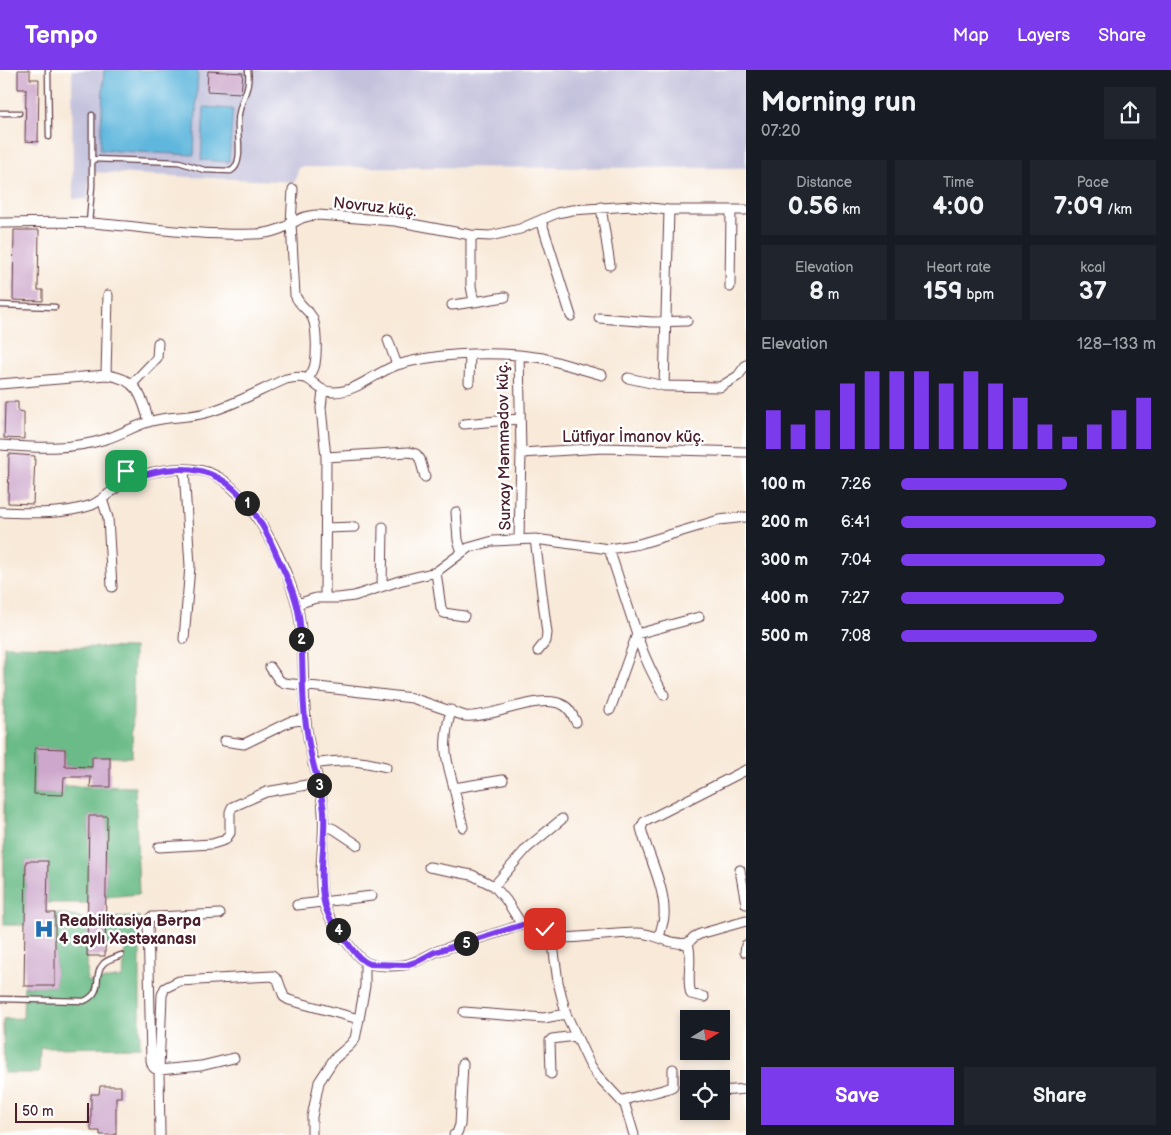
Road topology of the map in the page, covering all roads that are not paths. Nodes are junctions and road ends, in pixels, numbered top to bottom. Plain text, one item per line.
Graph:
1 (48, 70) edge
2 (248, 70) edge
3 (0, 113) edge
4 (19, 113) dead end
5 (92, 115) dead end
6 (49, 137) dead end
7 (92, 159) junction
8 (293, 189) dead end
9 (601, 207) junction
10 (669, 210) junction
11 (731, 210) junction
12 (746, 210) edge
13 (541, 220) junction
14 (0, 223) edge
15 (89, 223) junction
16 (291, 223) junction
17 (471, 235) junction
18 (610, 265) dead end
19 (730, 287) dead end
20 (108, 295) dead end
21 (505, 297) dead end
22 (474, 302) junction
23 (0, 305) edge
24 (452, 305) dead end
25 (55, 307) dead end
26 (571, 316) dead end
27 (598, 318) dead end
28 (687, 321) dead end
29 (665, 322) junction
30 (388, 340) dead end
31 (158, 342) dead end
32 (470, 355) junction
33 (519, 355) junction
34 (746, 365) edge
35 (397, 366) junction
36 (106, 375) junction
37 (602, 375) dead end
38 (308, 378) junction
39 (628, 378) dead end
40 (469, 382) dead end
41 (0, 384) edge
42 (132, 384) junction
43 (664, 386) junction
44 (323, 390) junction
45 (519, 419) junction
46 (149, 422) junction
47 (464, 424) dead end
48 (0, 445) edge
49 (746, 452) edge
50 (521, 454) junction
51 (326, 457) junction
52 (137, 462) dead end
53 (184, 469) junction
54 (425, 477) dead end
55 (124, 482) junction
56 (102, 499) junction
57 (0, 512) edge
58 (456, 512) dead end
59 (746, 517) edge
60 (355, 527) dead end
61 (383, 527) dead end
62 (326, 528) junction
63 (519, 538) junction
64 (535, 539) junction
65 (609, 549) junction
66 (462, 552) junction
67 (436, 572) junction
68 (382, 586) junction
69 (112, 587) dead end
70 (324, 598) junction
71 (297, 604) junction
72 (464, 616) dead end
73 (699, 617) dead end
74 (637, 634) junction
75 (184, 639) dead end
76 (538, 651) dead end
77 (270, 667) dead end
78 (303, 685) junction
79 (664, 695) dead end
80 (451, 710) junction
81 (610, 710) dead end
82 (305, 719) junction
83 (576, 722) dead end
84 (224, 741) dead end
85 (313, 764) junction
86 (386, 767) dead end
87 (746, 770) edge
88 (503, 780) dead end
89 (318, 783) junction
90 (454, 788) junction
91 (562, 819) dead end
92 (324, 825) junction
93 (462, 827) dead end
94 (358, 845) dead end
95 (159, 847) dead end
96 (429, 867) dead end
97 (740, 870) dead end
98 (494, 886) junction
99 (372, 896) dead end
100 (324, 903) junction
101 (746, 904) edge
102 (296, 905) dead end
103 (220, 914) dead end
104 (746, 921) edge
105 (522, 925) junction
106 (552, 937) junction
107 (659, 937) junction
108 (688, 943) junction
109 (121, 955) dead end
110 (365, 962) junction
111 (704, 997) dead end
112 (0, 999) edge
113 (464, 1012) dead end
114 (566, 1014) junction
115 (359, 1019) junction
116 (576, 1036) junction
117 (234, 1058) dead end
118 (463, 1063) dead end
119 (160, 1070) junction
120 (673, 1070) dead end
121 (551, 1074) dead end
122 (746, 1089) edge
123 (730, 1090) edge
124 (621, 1101) junction
125 (160, 1135) edge
126 (312, 1135) edge
127 (454, 1135) edge
128 (634, 1135) edge

1 - 6 lane
2 - 7 lane
3 - 4 lane
5 - 7 lane
7 - 15 lane
8 - 16 street
9 - 10 street, Novruz küç.
9 - 13 street, Novruz küç.
9 - 18 street
10 - 11 street, Novruz küç.
10 - 29 street
11 - 12 street, Novruz küç.
11 - 19 street
13 - 17 street, Novruz küç.
13 - 26 street
14 - 15 street, Novruz küç.
15 - 16 street, Novruz küç.
16 - 17 street, Novruz küç.
16 - 38 street
17 - 22 street
20 - 36 street
21 - 22 street
22 - 24 street
23 - 25 lane
27 - 29 street
28 - 29 street
29 - 43 street
30 - 35 street
31 - 42 street
32 - 33 street, Surxay Məmmədov küç.
32 - 35 street, Surxay Məmmədov küç.
32 - 40 street
33 - 37 street
33 - 45 street, Surxay Məmmədov küç.
34 - 43 street
35 - 44 street, Surxay Məmmədov küç.
36 - 41 street
36 - 42 street
38 - 44 street
38 - 46 street
39 - 43 street
42 - 46 street
44 - 51 street
45 - 47 street
45 - 50 street, Surxay Məmmədov küç.
46 - 48 street
49 - 50 street, Lütfiyar İmanov küç.
50 - 63 street, Surxay Məmmədov küç.
51 - 54 street
51 - 62 street
52 - 55 street
53 - 55 street
53 - 71 street
53 - 75 street
55 - 56 street
56 - 57 street
56 - 69 street
58 - 66 street
59 - 65 street, Surxay Məmmədov küç.
60 - 62 street
61 - 68 street
62 - 70 street
63 - 64 street, Surxay Məmmədov küç.
63 - 66 street, Surxay Məmmədov küç.
64 - 65 street, Surxay Məmmədov küç.
64 - 76 street
65 - 74 street
66 - 67 street, Surxay Məmmədov küç.
67 - 68 street, Surxay Məmmədov küç.
67 - 72 street
68 - 70 street, Surxay Məmmədov küç.
70 - 71 street, Surxay Məmmədov küç.
71 - 78 street
73 - 74 street
74 - 79 street
74 - 81 street
77 - 78 street
78 - 80 street
78 - 82 street
80 - 83 street
80 - 90 street
82 - 84 street
82 - 85 street
85 - 86 street
85 - 89 street
87 - 107 street
88 - 90 street
89 - 92 street
89 - 95 street
90 - 93 street
91 - 98 street
92 - 94 street
92 - 100 street
96 - 98 street
97 - 101 street
98 - 105 street
99 - 100 street
100 - 102 street
100 - 110 street
103 - 119 street
104 - 108 street
105 - 106 street
105 - 110 street
106 - 107 street
106 - 114 street
107 - 108 street
108 - 111 street
109 - 112 lane
110 - 115 street
113 - 114 street
114 - 116 street
115 - 119 street
115 - 126 street
116 - 121 street
116 - 124 street
117 - 119 street
118 - 127 street
119 - 125 street
120 - 124 street
122 - 123 street
124 - 128 street

